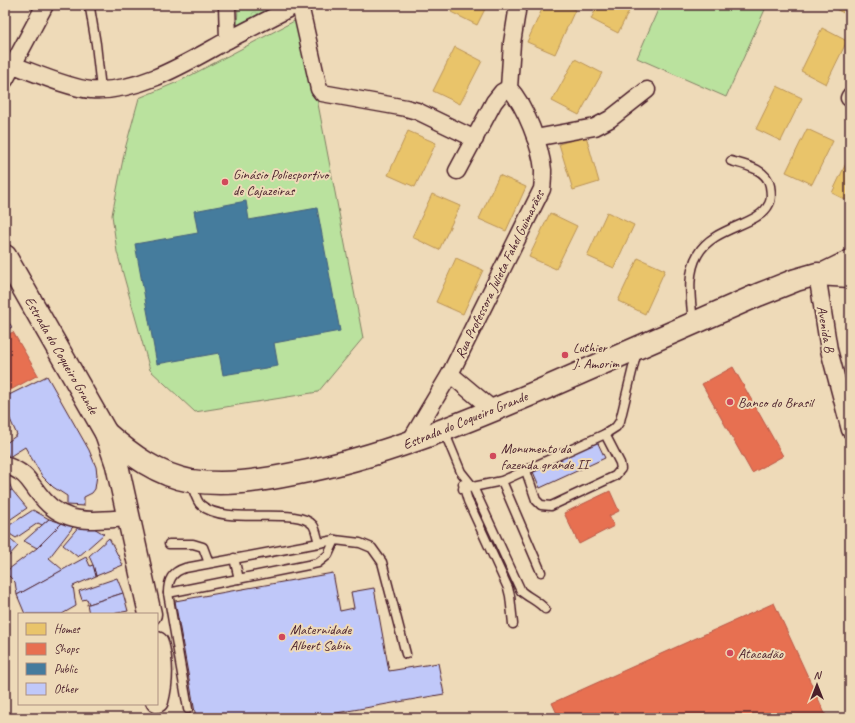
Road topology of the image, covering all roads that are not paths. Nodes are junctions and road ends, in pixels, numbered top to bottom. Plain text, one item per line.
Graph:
1 (45, 5) edge
2 (227, 5) edge
3 (296, 5) edge
4 (300, 5) edge
5 (518, 5) edge
6 (89, 6) edge
7 (228, 40) junction
8 (13, 65) junction
9 (5, 80) edge
10 (509, 88) junction
11 (101, 89) junction
12 (647, 90) dead end
13 (535, 138) junction
14 (474, 139) junction
15 (731, 161) dead end
16 (457, 171) dead end
17 (5, 256) edge
18 (850, 258) edge
19 (817, 274) junction
20 (850, 276) edge
21 (694, 323) junction
22 (638, 348) junction
23 (450, 374) junction
24 (487, 416) junction
25 (443, 430) junction
26 (850, 430) edge
27 (106, 433) junction
28 (605, 434) junction
29 (409, 443) junction
30 (5, 465) edge
31 (526, 471) junction
32 (461, 472) junction
33 (190, 480) junction
34 (502, 481) junction
35 (473, 487) junction
36 (463, 489) junction
37 (128, 518) junction
38 (335, 540) junction
39 (319, 542) junction
40 (169, 544) dead end
41 (234, 558) junction
42 (209, 564) junction
43 (541, 572) dead end
44 (240, 579) junction
45 (168, 592) junction
46 (545, 609) dead end
47 (150, 613) edge
48 (513, 624) dead end
49 (158, 650) edge
50 (406, 654) dead end
51 (158, 697) edge
52 (156, 705) edge
53 (188, 709) dead end
54 (149, 718) edge

1 - 8 street
2 - 7 street
3 - 7 street
4 - 14 street
5 - 10 street
6 - 11 lane
7 - 11 street
8 - 9 street
8 - 11 street
10 - 13 street, Rua Professora Julieta Fahel Guimarães
10 - 14 street
12 - 13 street
13 - 23 street, Rua Professora Julieta Fahel Guimarães
14 - 16 street
15 - 21 lane
17 - 27 main road, Estrada do Coqueiro Grande
18 - 19 street
19 - 20 main road
19 - 21 main road, Estrada do Coqueiro Grande
19 - 26 street, Avenida B
21 - 22 main road, Estrada do Coqueiro Grande
22 - 24 main road, Estrada do Coqueiro Grande
22 - 28 lane
23 - 24 street
23 - 29 street, Rua Professora Julieta Fahel Guimarães
24 - 25 main road, Estrada do Coqueiro Grande
25 - 29 main road, Estrada do Coqueiro Grande
25 - 32 lane
27 - 33 main road, Estrada do Coqueiro Grande
27 - 37 main road, Estrada do Coqueiro Grande
28 - 31 lane
28 - 31 lane
29 - 33 main road, Estrada do Coqueiro Grande
30 - 37 street
31 - 34 lane
32 - 35 lane
32 - 36 lane
33 - 39 lane
34 - 35 lane
34 - 43 lane
35 - 36 lane
35 - 46 lane
36 - 48 lane
37 - 47 main road, Estrada do Coqueiro Grande
38 - 39 lane
38 - 44 lane
38 - 50 lane
39 - 41 lane
40 - 42 lane
41 - 42 lane
41 - 44 lane
42 - 45 lane
44 - 45 lane
45 - 53 lane
49 - 51 main road
52 - 54 main road

